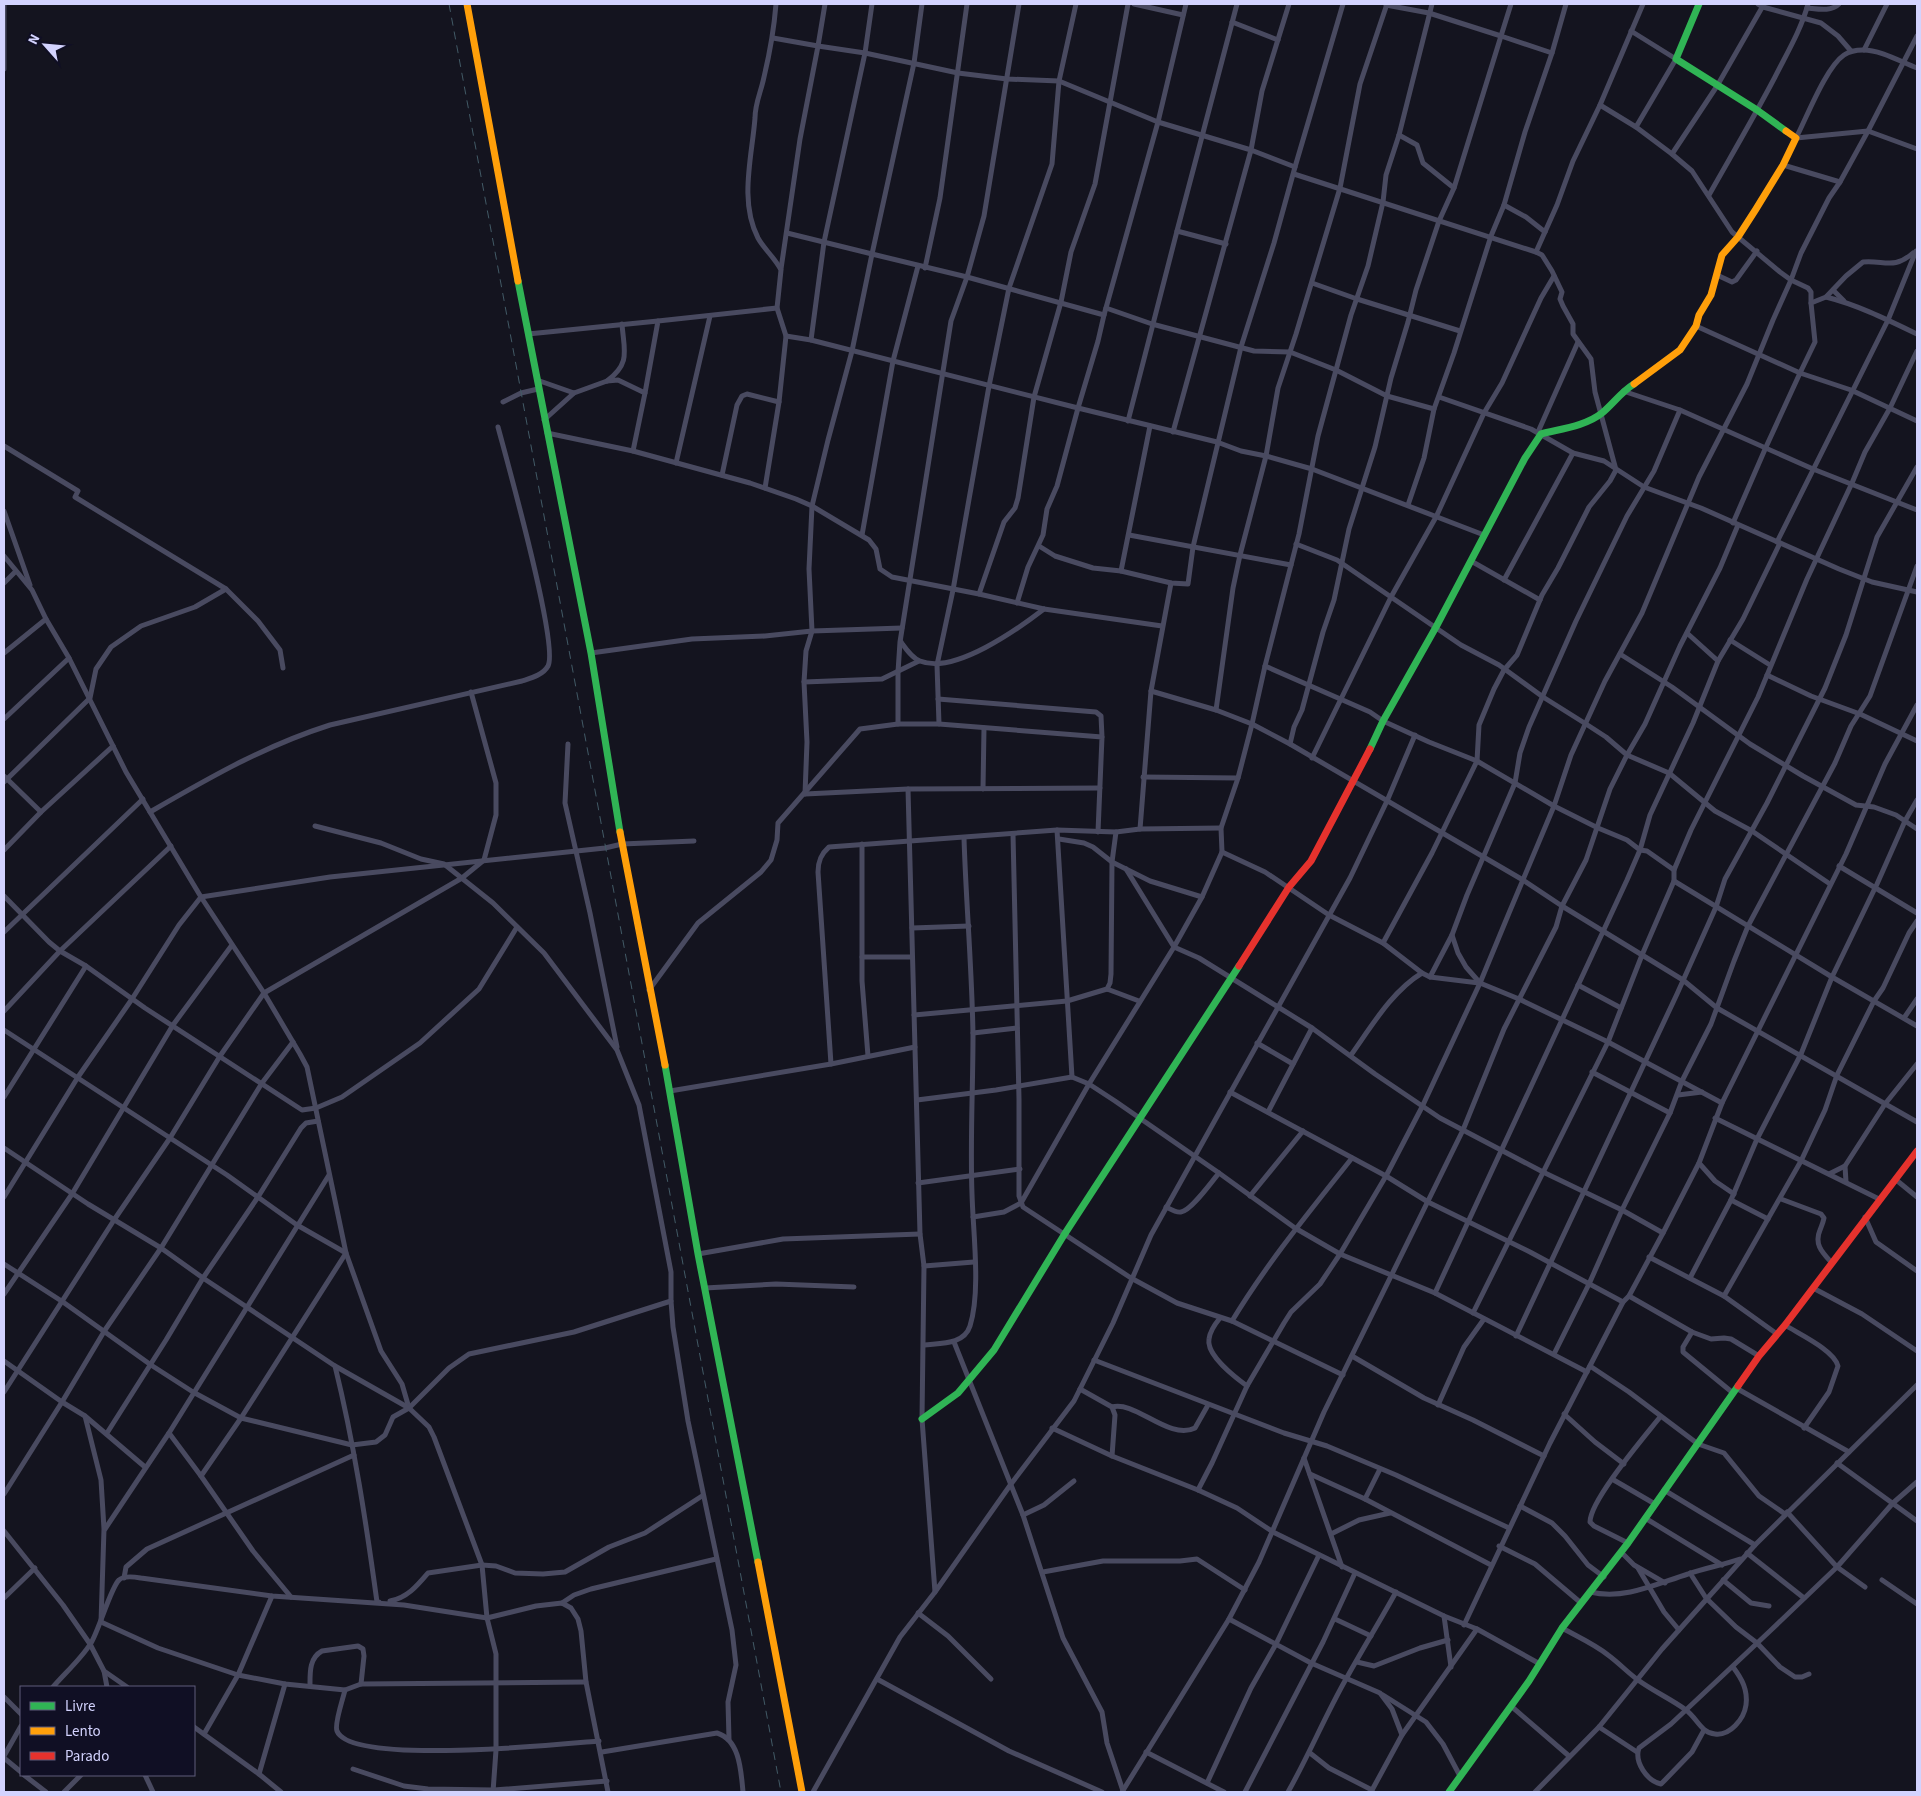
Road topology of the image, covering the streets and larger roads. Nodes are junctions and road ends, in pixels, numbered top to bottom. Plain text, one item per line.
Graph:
1 (4, 4) edge
2 (467, 4) edge
3 (776, 4) edge
4 (825, 4) edge
5 (872, 4) edge
6 (922, 4) edge
7 (967, 4) edge
8 (1019, 4) edge
9 (1076, 4) edge
10 (1128, 4) edge
11 (1134, 4) edge
12 (1186, 4) edge
13 (1237, 4) edge
14 (1290, 4) edge
15 (1343, 4) edge
16 (1386, 4) edge
17 (1432, 4) edge
18 (1511, 4) edge
19 (1566, 4) edge
20 (1642, 4) edge
21 (1699, 4) edge
22 (1839, 4) edge
23 (1887, 4) edge
24 (1762, 5) edge
25 (1808, 6) edge
26 (1429, 13) junction
27 (1183, 15) junction
28 (1804, 19) junction
29 (1232, 22) junction
30 (1631, 32) junction
31 (1501, 36) junction
32 (1917, 36) edge
33 (773, 38) junction
34 (1278, 40) junction
35 (818, 46) junction
36 (1864, 50) junction
37 (1851, 51) junction
38 (865, 53) junction
39 (1552, 53) junction
40 (1676, 59) junction
41 (914, 63) junction
42 (1904, 63) junction
43 (1917, 68) edge
44 (4, 69) edge
45 (958, 73) junction
46 (1007, 79) junction
47 (1059, 81) junction
48 (1717, 86) junction
49 (1110, 103) junction
50 (1600, 105) junction
51 (1757, 110) junction
52 (1158, 122) junction
53 (1636, 128) junction
54 (1868, 131) junction
55 (1399, 135) junction
56 (1202, 137) junction
57 (1796, 138) junction
58 (1917, 149) edge
59 (1251, 150) junction
60 (1672, 154) junction
61 (1783, 165) junction
62 (1295, 167) junction
63 (1294, 174) junction
64 (1840, 182) junction
65 (1340, 188) junction
66 (1454, 188) junction
67 (1709, 195) junction
68 (1383, 202) junction
69 (1504, 205) junction
70 (1439, 221) junction
71 (1177, 231) junction
72 (1545, 232) junction
73 (787, 233) junction
74 (1491, 236) junction
75 (1738, 237) junction
76 (824, 242) junction
77 (1226, 244) junction
78 (1916, 250) edge
79 (1757, 251) junction
80 (1536, 252) junction
81 (872, 254) junction
82 (918, 266) junction
83 (925, 268) junction
84 (780, 270) junction
85 (1717, 275) junction
86 (1554, 276) junction
87 (967, 277) junction
88 (1791, 280) junction
89 (1312, 283) junction
90 (1009, 288) junction
91 (1834, 290) junction
92 (1826, 297) junction
93 (1356, 299) junction
94 (1061, 302) junction
95 (1844, 302) junction
96 (1811, 303) junction
97 (777, 308) junction
98 (1106, 308) junction
99 (1104, 314) junction
100 (710, 316) junction
101 (1409, 316) junction
102 (1888, 320) junction
103 (658, 321) junction
104 (622, 324) junction
105 (1152, 324) junction
106 (1696, 326) junction
107 (1460, 331) junction
108 (528, 334) junction
109 (1917, 334) edge
110 (786, 336) junction
111 (1200, 336) junction
112 (811, 340) junction
113 (1578, 342) junction
114 (1241, 347) junction
115 (852, 351) junction
116 (1917, 351) edge
117 (1290, 352) junction
118 (1760, 355) junction
119 (893, 361) junction
120 (1336, 370) junction
121 (1800, 373) junction
122 (942, 374) junction
123 (537, 380) junction
124 (607, 381) junction
125 (989, 386) junction
126 (538, 389) junction
127 (1851, 390) junction
128 (1623, 391) junction
129 (574, 393) junction
130 (645, 393) junction
131 (1387, 396) junction
132 (1034, 397) junction
133 (1439, 397) junction
134 (503, 402) dead end
135 (779, 402) junction
136 (1078, 408) junction
137 (1890, 408) junction
138 (1434, 409) junction
139 (1680, 410) junction
140 (1484, 413) junction
141 (1601, 414) junction
142 (544, 420) junction
143 (1128, 421) junction
144 (1917, 421) edge
145 (1150, 426) junction
146 (498, 427) dead end
147 (1724, 428) junction
148 (1173, 432) junction
149 (547, 433) junction
150 (1540, 433) junction
151 (1217, 442) junction
152 (4, 446) edge
153 (1766, 447) junction
154 (633, 451) junction
155 (1573, 452) junction
156 (1266, 456) junction
157 (676, 463) junction
158 (1917, 467) edge
159 (1813, 468) junction
160 (1312, 469) junction
161 (1616, 470) junction
162 (722, 476) junction
163 (1852, 483) junction
164 (1644, 487) junction
165 (765, 488) junction
166 (1362, 488) junction
167 (1899, 502) junction
168 (1688, 504) junction
169 (1408, 505) junction
170 (812, 506) junction
171 (1917, 510) edge
172 (4, 511) edge
173 (1436, 518) junction
174 (1736, 524) junction
175 (862, 535) junction
176 (1129, 535) junction
177 (1484, 535) junction
178 (1778, 542) junction
179 (1296, 544) junction
180 (1039, 546) junction
181 (1193, 547) junction
182 (1240, 555) junction
183 (4, 556) edge
184 (1816, 559) junction
185 (1471, 561) junction
186 (1342, 563) junction
187 (1291, 565) junction
188 (1917, 566) edge
189 (16, 571) junction
190 (1121, 572) junction
191 (1864, 579) junction
192 (1504, 580) junction
193 (909, 581) junction
194 (4, 583) edge
195 (1171, 584) junction
196 (226, 589) junction
197 (32, 590) junction
198 (953, 590) junction
199 (1908, 590) junction
200 (1917, 592) edge
201 (979, 594) junction
202 (1391, 597) junction
203 (1540, 600) junction
204 (1017, 603) junction
205 (1044, 608) junction
206 (46, 619) junction
207 (1162, 626) junction
208 (1436, 627) junction
209 (902, 628) junction
210 (812, 631) junction
211 (1687, 633) junction
212 (1730, 640) junction
213 (900, 642) junction
214 (4, 653) edge
215 (591, 653) junction
216 (1620, 654) junction
217 (69, 658) junction
218 (918, 661) junction
219 (1718, 661) junction
220 (937, 665) junction
221 (1770, 665) junction
222 (1265, 666) junction
223 (283, 668) dead end
224 (1504, 670) junction
225 (898, 672) junction
226 (1767, 676) junction
227 (804, 682) junction
228 (1664, 682) junction
229 (1308, 684) junction
230 (1151, 691) junction
231 (471, 692) junction
232 (1543, 697) junction
233 (90, 698) junction
234 (938, 699) junction
235 (1342, 699) junction
236 (1819, 699) junction
237 (1917, 705) edge
238 (1700, 708) junction
239 (1216, 710) junction
240 (1860, 714) junction
241 (4, 720) edge
242 (1383, 721) junction
243 (898, 724) junction
244 (939, 724) junction
245 (1252, 724) junction
246 (1586, 724) junction
247 (984, 728) junction
248 (1902, 733) junction
249 (1416, 735) junction
250 (1738, 736) junction
251 (1102, 737) junction
252 (1917, 742) edge
253 (568, 744) dead end
254 (1290, 744) junction
255 (113, 746) junction
256 (1627, 756) junction
257 (1312, 758) junction
258 (1477, 761) junction
259 (1786, 765) junction
260 (1669, 774) junction
261 (1144, 777) junction
262 (1238, 778) junction
263 (5, 779) edge
264 (1353, 780) junction
265 (1515, 783) junction
266 (1822, 786) junction
267 (1100, 788) junction
268 (908, 789) junction
269 (983, 789) junction
270 (805, 794) junction
271 (143, 799) junction
272 (1917, 800) edge
273 (1387, 801) junction
274 (1705, 804) junction
275 (1554, 806) junction
276 (1866, 807) junction
277 (41, 812) junction
278 (150, 812) junction
279 (1905, 821) junction
280 (315, 826) dead end
281 (1221, 828) junction
282 (1598, 828) junction
283 (1917, 828) edge
284 (1140, 829) junction
285 (1058, 830) junction
286 (1752, 831) junction
287 (1098, 832) junction
288 (1116, 832) junction
289 (1443, 832) junction
290 (1013, 834) junction
291 (964, 838) junction
292 (1059, 839) junction
293 (910, 840) junction
294 (694, 841) dead end
295 (622, 844) junction
296 (862, 844) junction
297 (171, 846) junction
298 (4, 850) edge
299 (1640, 850) junction
300 (577, 851) junction
301 (1222, 852) junction
302 (1484, 856) junction
303 (1787, 856) junction
304 (484, 860) junction
305 (1112, 862) junction
306 (444, 864) junction
307 (1839, 866) junction
308 (1126, 869) junction
309 (1674, 870) junction
310 (462, 878) junction
311 (1523, 880) junction
312 (1674, 881) junction
313 (1830, 884) junction
314 (1289, 887) junction
315 (1876, 887) junction
316 (4, 896) edge
317 (201, 897) junction
318 (1202, 897) junction
319 (1562, 906) junction
320 (1716, 907) junction
321 (1917, 913) edge
322 (22, 914) junction
323 (1329, 915) junction
324 (1917, 921) edge
325 (968, 926) junction
326 (1748, 926) junction
327 (517, 927) junction
328 (912, 928) junction
329 (1604, 931) junction
330 (4, 932) edge
331 (1452, 935) junction
332 (1383, 944) junction
333 (232, 945) junction
334 (1174, 947) junction
335 (60, 951) junction
336 (1796, 954) junction
337 (1642, 955) junction
338 (862, 957) junction
339 (912, 957) junction
340 (86, 966) junction
341 (1422, 973) junction
342 (1430, 977) junction
343 (1832, 977) junction
344 (1232, 978) junction
345 (1683, 980) junction
346 (1480, 983) junction
347 (1578, 985) junction
348 (1107, 989) junction
349 (649, 990) junction
350 (264, 993) junction
351 (132, 999) junction
352 (1519, 999) junction
353 (1917, 999) edge
354 (1067, 1001) junction
355 (1139, 1001) junction
356 (1874, 1002) junction
357 (1018, 1006) junction
358 (1278, 1006) junction
359 (1621, 1008) junction
360 (1717, 1008) junction
361 (4, 1010) edge
362 (972, 1010) junction
363 (914, 1015) junction
364 (1904, 1018) junction
365 (1563, 1020) junction
366 (173, 1025) junction
367 (1917, 1026) edge
368 (1018, 1028) junction
369 (1312, 1028) junction
370 (4, 1030) edge
371 (1759, 1031) junction
372 (972, 1033) junction
373 (294, 1042) junction
374 (1608, 1042) junction
375 (1257, 1043) junction
376 (915, 1047) junction
377 (34, 1049) junction
378 (617, 1050) junction
379 (1801, 1054) junction
380 (1350, 1055) junction
381 (220, 1056) junction
382 (868, 1056) junction
383 (1645, 1062) junction
384 (832, 1064) junction
385 (1293, 1064) junction
386 (1917, 1064) edge
387 (1592, 1072) junction
388 (1837, 1075) junction
389 (78, 1077) junction
390 (1072, 1077) junction
391 (1682, 1081) junction
392 (262, 1083) junction
393 (1089, 1084) junction
394 (1019, 1086) junction
395 (670, 1091) junction
396 (1230, 1092) junction
397 (1702, 1092) junction
398 (973, 1093) junction
399 (1631, 1093) junction
400 (1678, 1095) junction
401 (4, 1097) edge
402 (917, 1100) junction
403 (1722, 1103) junction
404 (1885, 1104) junction
405 (1422, 1107) junction
406 (124, 1108) junction
407 (316, 1108) junction
408 (1268, 1112) junction
409 (1670, 1113) junction
410 (1716, 1118) junction
411 (1139, 1119) junction
412 (318, 1121) junction
413 (1917, 1122) edge
414 (1464, 1130) junction
415 (1303, 1131) junction
416 (170, 1138) junction
417 (1757, 1139) junction
418 (4, 1148) edge
419 (1502, 1151) junction
420 (1917, 1151) edge
421 (1194, 1156) junction
422 (1352, 1158) junction
423 (1801, 1160) junction
424 (26, 1163) junction
425 (1699, 1163) junction
426 (213, 1165) junction
427 (1845, 1166) junction
428 (1020, 1170) junction
429 (1543, 1172) junction
430 (1219, 1173) junction
431 (1830, 1174) junction
432 (329, 1175) junction
433 (972, 1176) junction
434 (1386, 1176) junction
435 (1895, 1179) junction
436 (1846, 1182) junction
437 (918, 1183) junction
438 (1583, 1191) junction
439 (72, 1194) junction
440 (1734, 1194) junction
441 (1250, 1196) junction
442 (4, 1197) edge
443 (258, 1197) junction
444 (1917, 1197) edge
445 (1781, 1199) junction
446 (1879, 1199) junction
447 (1731, 1200) junction
448 (1428, 1202) junction
449 (1021, 1204) junction
450 (1166, 1207) junction
451 (1622, 1210) junction
452 (973, 1217) junction
453 (1865, 1217) junction
454 (1768, 1219) junction
455 (114, 1220) junction
456 (1468, 1221) junction
457 (297, 1225) junction
458 (1295, 1228) junction
459 (920, 1234) junction
460 (1663, 1234) junction
461 (1064, 1235) junction
462 (1509, 1241) junction
463 (161, 1248) junction
464 (346, 1253) junction
465 (698, 1254) junction
466 (1340, 1254) junction
467 (1649, 1257) junction
468 (974, 1262) junction
469 (1551, 1262) junction
470 (1831, 1262) junction
471 (4, 1264) edge
472 (924, 1266) junction
473 (1917, 1271) edge
474 (18, 1273) junction
475 (1391, 1276) junction
476 (203, 1278) junction
477 (1131, 1278) junction
478 (1690, 1278) junction
479 (1589, 1284) junction
480 (854, 1287) dead end
481 (705, 1288) junction
482 (1813, 1288) junction
483 (1434, 1293) junction
484 (4, 1294) edge
485 (1629, 1296) junction
486 (1724, 1296) junction
487 (671, 1301) junction
488 (63, 1302) junction
489 (1623, 1302) junction
490 (246, 1307) junction
491 (1473, 1314) junction
492 (1220, 1318) junction
493 (1484, 1319) junction
494 (1232, 1321) junction
495 (1785, 1325) junction
496 (105, 1330) junction
497 (1692, 1332) junction
498 (1777, 1334) junction
499 (1516, 1336) junction
500 (291, 1338) junction
501 (1274, 1341) junction
502 (954, 1342) junction
503 (924, 1345) junction
504 (1917, 1350) edge
505 (1554, 1354) junction
506 (1352, 1356) junction
507 (1759, 1356) junction
508 (1094, 1360) junction
509 (4, 1361) edge
510 (151, 1364) junction
511 (335, 1366) junction
512 (1589, 1369) junction
513 (18, 1372) junction
514 (1343, 1375) junction
515 (969, 1381) junction
516 (1917, 1385) edge
517 (1247, 1386) junction
518 (1080, 1390) junction
519 (1735, 1391) junction
520 (4, 1392) edge
521 (193, 1392) junction
522 (62, 1402) junction
523 (1208, 1404) junction
524 (1438, 1405) junction
525 (1112, 1407) junction
526 (409, 1408) junction
527 (1235, 1413) junction
528 (1564, 1414) junction
529 (85, 1416) junction
530 (1660, 1417) junction
531 (241, 1418) junction
532 (922, 1420) junction
533 (1052, 1428) junction
534 (1804, 1428) junction
535 (107, 1433) junction
536 (168, 1433) junction
537 (1312, 1441) junction
538 (1698, 1444) junction
539 (352, 1445) junction
540 (1849, 1452) junction
541 (354, 1455) junction
542 (1112, 1456) junction
543 (1544, 1456) junction
544 (1304, 1458) junction
545 (1837, 1463) junction
546 (1624, 1464) junction
547 (145, 1467) junction
548 (1380, 1468) junction
549 (1310, 1474) junction
550 (201, 1476) junction
551 (1612, 1479) junction
552 (1074, 1481) dead end
553 (1917, 1482) edge
554 (1011, 1484) junction
555 (1198, 1490) junction
556 (1664, 1490) junction
557 (4, 1494) edge
558 (702, 1496) junction
559 (1365, 1499) junction
560 (1893, 1503) junction
561 (1655, 1504) junction
562 (1520, 1506) junction
563 (225, 1512) junction
564 (1390, 1513) junction
565 (1786, 1513) junction
566 (1023, 1516) junction
567 (1645, 1518) junction
568 (1917, 1521) edge
569 (1509, 1528) junction
570 (104, 1529) junction
571 (1273, 1532) junction
572 (4, 1533) edge
573 (1331, 1534) junction
574 (1628, 1543) junction
575 (1754, 1545) junction
576 (1500, 1546) junction
577 (1621, 1552) junction
578 (1748, 1553) junction
579 (1319, 1555) junction
580 (1743, 1558) junction
581 (716, 1559) junction
582 (482, 1565) junction
583 (1491, 1565) junction
584 (1722, 1565) junction
585 (1837, 1566) junction
586 (1342, 1567) junction
587 (35, 1568) junction
588 (1638, 1568) junction
589 (1042, 1572) junction
590 (1690, 1573) junction
591 (1356, 1574) junction
592 (1604, 1577) junction
593 (124, 1578) junction
594 (1723, 1580) junction
595 (1882, 1580) dead end
596 (1665, 1583) junction
597 (1865, 1587) dead end
598 (1649, 1588) junction
599 (1245, 1590) junction
600 (935, 1592) junction
601 (1396, 1592) junction
602 (1590, 1592) junction
603 (272, 1596) junction
604 (291, 1597) junction
605 (4, 1598) edge
606 (1706, 1598) junction
607 (1804, 1598) junction
608 (377, 1602) junction
609 (562, 1603) junction
610 (1581, 1603) junction
611 (1917, 1604) edge
612 (1769, 1606) dead end
613 (918, 1613) junction
614 (1444, 1616) junction
615 (487, 1618) junction
616 (1229, 1619) junction
617 (1334, 1619) junction
618 (101, 1622) junction
619 (1464, 1624) junction
620 (1562, 1628) junction
621 (1477, 1629) junction
622 (1679, 1630) junction
623 (1371, 1636) junction
624 (1448, 1640) junction
625 (1757, 1642) junction
626 (90, 1644) junction
627 (1276, 1644) junction
628 (1357, 1662) junction
629 (1311, 1663) junction
630 (1540, 1664) junction
631 (1451, 1667) junction
632 (1733, 1667) junction
633 (104, 1671) junction
634 (1809, 1674) dead end
635 (238, 1675) junction
636 (877, 1679) junction
637 (991, 1679) dead end
638 (1346, 1679) junction
639 (1637, 1679) junction
640 (586, 1682) junction
641 (285, 1684) junction
642 (361, 1684) junction
643 (496, 1684) junction
644 (54, 1686) edge
645 (107, 1686) edge
646 (126, 1686) edge
647 (310, 1686) junction
648 (345, 1690) junction
649 (1380, 1693) junction
650 (4, 1697) edge
651 (1511, 1706) junction
652 (1686, 1710) junction
653 (20, 1713) edge
654 (1416, 1715) junction
655 (1599, 1727) junction
656 (20, 1728) edge
657 (195, 1729) edge
658 (1704, 1730) junction
659 (204, 1734) junction
660 (1402, 1735) junction
661 (729, 1739) junction
662 (599, 1741) junction
663 (496, 1750) junction
664 (602, 1752) junction
665 (1146, 1752) junction
666 (1637, 1752) junction
667 (1310, 1753) junction
668 (1569, 1756) junction
669 (4, 1757) edge
670 (353, 1769) dead end
671 (20, 1771) edge
672 (259, 1774) junction
673 (25, 1776) edge
674 (79, 1776) edge
675 (146, 1776) edge
676 (1460, 1776) junction
677 (607, 1782) junction
678 (1207, 1783) junction
679 (154, 1791) edge
680 (493, 1791) edge
681 (1122, 1791) edge
682 (1372, 1791) edge
683 (46, 1792) edge
684 (64, 1792) edge
685 (281, 1792) edge
686 (608, 1792) edge
687 (743, 1792) edge
688 (802, 1792) edge
689 (812, 1792) edge
690 (1102, 1792) edge
691 (1224, 1792) edge
692 (1245, 1792) edge
693 (1288, 1792) edge
694 (1448, 1792) edge
695 (1535, 1792) edge

1 - 44 street
2 - 108 street
3 - 33 street
4 - 35 street
5 - 38 street
6 - 41 street
7 - 45 street
8 - 46 street
9 - 47 street
10 - 49 street
11 - 27 street
12 - 27 street
13 - 29 street
14 - 34 street
15 - 62 street
16 - 26 street
16 - 65 street
17 - 26 street
18 - 31 street
19 - 39 street
20 - 30 street
21 - 40 street
22 - 25 street
23 - 36 street
24 - 28 street
24 - 48 street
25 - 28 street
26 - 31 street
26 - 55 street
27 - 52 street
28 - 37 street
28 - 51 street
29 - 34 street
29 - 56 street
30 - 40 street
30 - 50 street
31 - 39 street
31 - 66 street
32 - 42 street
33 - 35 street
33 - 84 street
34 - 59 street
35 - 38 street
35 - 73 street
36 - 37 street
36 - 42 street
37 - 57 street
38 - 41 street
38 - 76 street
39 - 69 street
40 - 48 street
40 - 53 street
41 - 45 street
41 - 81 street
42 - 43 street
42 - 54 street
45 - 46 street
45 - 83 street
46 - 47 street
46 - 87 street
47 - 49 street
47 - 90 street
48 - 51 street
48 - 60 street
49 - 52 street
49 - 94 street
50 - 53 street
50 - 72 street
51 - 57 street
51 - 67 street
52 - 56 street
52 - 98 street
53 - 60 street
54 - 57 street
54 - 58 street
54 - 64 street
55 - 66 street
55 - 68 street
56 - 59 street
56 - 71 street
57 - 61 street
59 - 62 street
59 - 77 street
60 - 67 street
61 - 64 street
61 - 75 street
62 - 63 street
63 - 65 street
63 - 114 street
64 - 88 street
65 - 68 street
65 - 89 street
66 - 70 street
67 - 75 street
68 - 70 street
68 - 93 street
69 - 72 street
69 - 74 street
70 - 74 street
70 - 101 street
71 - 77 street
71 - 105 street
72 - 80 street
73 - 76 street
73 - 84 street
74 - 80 street
74 - 107 street
75 - 79 street
75 - 85 street
76 - 81 street
76 - 112 street
77 - 111 street
78 - 91 street
78 - 102 street
79 - 85 street
79 - 88 street
80 - 86 street
81 - 82 street
81 - 115 street
82 - 83 street
82 - 119 street
83 - 87 street
84 - 97 street
85 - 106 street
86 - 113 street
86 - 140 street
87 - 90 street
87 - 122 street
88 - 96 street
88 - 118 street
89 - 93 street
89 - 117 street
90 - 94 street
90 - 125 street
91 - 92 street
91 - 95 street
92 - 95 street
92 - 96 street
93 - 101 street
93 - 120 street
94 - 99 street
94 - 132 street
95 - 102 street
96 - 121 street
97 - 100 street
97 - 110 street
98 - 99 street
98 - 105 street
99 - 136 street
100 - 103 street
100 - 157 street
101 - 107 street
101 - 131 street
102 - 109 street
102 - 127 street
103 - 104 street
103 - 130 street
104 - 108 street
104 - 124 street
105 - 111 street
105 - 143 street
106 - 118 street
106 - 128 street
107 - 133 street
108 - 123 street
110 - 112 street
110 - 135 street
111 - 114 street
111 - 148 street
112 - 115 street
113 - 141 street
113 - 150 street
114 - 117 street
114 - 151 street
115 - 119 street
115 - 170 street
116 - 137 street
117 - 120 street
117 - 156 street
118 - 121 street
118 - 147 street
119 - 122 street
119 - 175 street
120 - 131 street
120 - 160 street
121 - 127 street
121 - 153 street
122 - 125 street
122 - 193 street
123 - 126 street
123 - 129 street
124 - 129 street
124 - 130 street
125 - 132 street
125 - 198 street
126 - 134 street
126 - 142 street
127 - 137 street
127 - 159 street
128 - 139 street
128 - 141 street
129 - 142 street
130 - 154 street
131 - 138 street
131 - 166 street
132 - 136 street
132 - 201 street
133 - 138 street
133 - 140 street
135 - 162 street
135 - 165 street
136 - 143 street
136 - 180 street
137 - 144 street
137 - 163 street
138 - 169 street
139 - 147 street
139 - 164 street
140 - 150 street
140 - 173 street
141 - 150 street
141 - 161 street
142 - 149 street
143 - 145 street
145 - 148 street
145 - 176 street
146 - 231 street
147 - 153 street
147 - 168 street
148 - 151 street
149 - 154 street
149 - 215 street
150 - 155 street
150 - 177 street
151 - 156 street
151 - 181 street
152 - 196 street
153 - 159 street
153 - 174 street
154 - 157 street
155 - 161 street
155 - 192 street
156 - 160 street
156 - 182 street
157 - 162 street
158 - 167 street
159 - 163 street
159 - 178 street
160 - 166 street
160 - 179 street
161 - 164 street
161 - 203 street
162 - 165 street
163 - 167 street
163 - 184 street
164 - 168 street
164 - 232 street
165 - 170 street
166 - 169 street
166 - 186 street
167 - 171 street
167 - 191 street
168 - 174 street
168 - 216 street
169 - 173 street
170 - 175 street
170 - 210 street
172 - 197 street
173 - 177 street
173 - 202 street
174 - 178 street
174 - 211 street
175 - 193 street
176 - 181 street
176 - 190 street
177 - 185 street
178 - 184 street
178 - 212 street
179 - 186 street
179 - 187 street
180 - 190 street
180 - 204 street
181 - 182 street
181 - 195 street
182 - 187 street
182 - 239 street
183 - 189 street
184 - 191 street
184 - 221 street
185 - 192 street
185 - 208 street
186 - 202 street
186 - 229 street
187 - 222 street
188 - 199 street
189 - 194 street
189 - 197 street
190 - 195 street
191 - 199 street
191 - 236 street
192 - 203 street
193 - 198 street
193 - 209 street
195 - 207 street
196 - 223 street
196 - 233 street
197 - 206 street
198 - 201 street
198 - 220 street
199 - 200 street
199 - 240 street
201 - 204 street
202 - 208 street
202 - 235 street
203 - 224 street
204 - 205 street
205 - 207 street
205 - 220 street
206 - 214 street
206 - 217 street
207 - 230 street
208 - 224 street
208 - 242 street
209 - 210 street
209 - 213 street
210 - 215 street
210 - 227 street
211 - 219 street
211 - 228 street
212 - 219 street
212 - 221 street
213 - 218 street
213 - 225 street
215 - 295 street
216 - 228 street
216 - 246 street
217 - 233 street
217 - 241 street
218 - 220 street
218 - 225 street
219 - 238 street
220 - 234 street
221 - 226 street
222 - 229 street
222 - 245 street
224 - 232 street
224 - 258 street
225 - 227 street
225 - 243 street
226 - 236 street
226 - 250 street
227 - 270 street
228 - 238 street
228 - 256 street
229 - 235 street
229 - 254 street
230 - 239 street
230 - 261 street
231 - 278 street
231 - 304 street
232 - 246 street
232 - 265 street
233 - 255 street
233 - 263 street
234 - 244 street
234 - 251 street
235 - 242 street
235 - 257 street
236 - 240 street
236 - 259 street
237 - 248 street
238 - 250 street
238 - 260 street
239 - 245 street
240 - 248 street
240 - 266 street
242 - 249 street
242 - 264 street
243 - 244 street
243 - 270 street
244 - 247 street
245 - 254 street
245 - 262 street
246 - 256 street
246 - 275 street
247 - 251 street
247 - 269 street
248 - 252 street
248 - 276 street
249 - 258 street
249 - 273 street
250 - 259 street
250 - 274 street
251 - 267 street
253 - 300 street
254 - 257 street
255 - 271 street
255 - 277 street
256 - 260 street
256 - 282 street
257 - 264 street
258 - 265 street
258 - 289 street
259 - 266 street
259 - 286 street
260 - 274 street
260 - 299 street
261 - 262 street
261 - 284 street
262 - 281 street
263 - 277 street
264 - 273 street
264 - 314 street
265 - 275 street
265 - 302 street
266 - 276 street
266 - 303 street
267 - 269 street
267 - 287 street
268 - 269 street
268 - 270 street
268 - 293 street
270 - 349 street
271 - 278 street
271 - 322 street
272 - 279 street
273 - 289 street
273 - 323 street
274 - 286 street
274 - 309 street
275 - 282 street
275 - 311 street
276 - 279 street
276 - 307 street
277 - 298 street
278 - 297 street
279 - 283 street
279 - 315 street
280 - 306 street
281 - 284 street
281 - 301 street
282 - 299 street
282 - 319 street
284 - 288 street
285 - 287 street
285 - 290 street
285 - 292 street
286 - 303 street
286 - 320 street
287 - 288 street
288 - 305 street
289 - 302 street
289 - 332 street
290 - 291 street
290 - 357 street
291 - 293 street
291 - 325 street
292 - 305 street
292 - 354 street
293 - 296 street
293 - 328 street
294 - 295 street
295 - 300 street
295 - 349 street
296 - 338 street
296 - 384 street
297 - 317 street
297 - 335 street
299 - 309 street
299 - 329 street
300 - 304 street
300 - 378 street
301 - 314 street
301 - 318 street
302 - 311 street
302 - 331 street
303 - 313 street
303 - 326 street
304 - 306 street
304 - 310 street
305 - 308 street
305 - 348 street
306 - 310 street
306 - 317 street
307 - 313 street
307 - 315 street
308 - 318 street
308 - 334 street
309 - 312 street
310 - 327 street
310 - 350 street
311 - 319 street
311 - 346 street
312 - 320 street
312 - 337 street
313 - 336 street
314 - 323 street
314 - 344 street
315 - 321 street
315 - 343 street
316 - 322 street
317 - 333 street
317 - 351 street
318 - 334 street
319 - 329 street
319 - 352 street
320 - 326 street
320 - 345 street
322 - 330 street
322 - 335 street
323 - 332 street
323 - 358 street
324 - 356 street
325 - 328 street
325 - 362 street
326 - 336 street
326 - 360 street
327 - 378 street
327 - 407 street
328 - 339 street
329 - 337 street
329 - 347 street
331 - 342 street
331 - 346 street
332 - 341 street
333 - 350 street
333 - 366 street
334 - 344 street
334 - 355 street
335 - 340 street
335 - 361 street
336 - 343 street
336 - 371 street
337 - 345 street
337 - 359 street
338 - 339 street
338 - 382 street
339 - 363 street
340 - 351 street
340 - 377 street
341 - 342 street
341 - 380 street
342 - 346 street
343 - 356 street
343 - 379 street
344 - 358 street
344 - 411 street
345 - 360 street
345 - 383 street
346 - 352 street
346 - 405 street
347 - 359 street
347 - 365 street
348 - 354 street
348 - 355 street
349 - 395 street
350 - 373 street
350 - 381 street
351 - 366 street
351 - 389 street
352 - 365 street
352 - 414 street
353 - 364 street
354 - 357 street
354 - 390 street
355 - 393 street
356 - 364 street
356 - 388 street
357 - 362 street
357 - 368 street
358 - 369 street
358 - 375 street
359 - 374 street
360 - 371 street
360 - 391 street
362 - 363 street
362 - 372 street
363 - 376 street
364 - 367 street
365 - 374 street
365 - 419 street
366 - 381 street
366 - 406 street
368 - 372 street
368 - 394 street
369 - 380 street
369 - 385 street
370 - 377 street
371 - 379 street
371 - 403 street
372 - 398 street
373 - 392 street
373 - 407 street
374 - 383 street
374 - 387 street
375 - 385 street
375 - 396 street
376 - 382 street
376 - 402 street
377 - 389 street
377 - 401 street
378 - 487 street
379 - 388 street
379 - 417 street
380 - 405 street
381 - 392 street
381 - 416 street
382 - 384 street
383 - 391 street
383 - 399 street
384 - 395 street
385 - 408 street
386 - 404 street
387 - 399 street
387 - 429 street
388 - 404 street
388 - 423 street
389 - 406 street
389 - 424 street
390 - 393 street
390 - 394 street
391 - 397 street
391 - 400 street
392 - 407 street
392 - 426 street
393 - 411 street
393 - 449 street
394 - 398 street
394 - 428 street
395 - 465 street
396 - 408 street
396 - 421 street
397 - 400 street
397 - 403 street
398 - 402 street
398 - 433 street
399 - 409 street
399 - 438 street
400 - 409 street
402 - 437 street
403 - 410 street
404 - 413 street
404 - 427 street
405 - 414 street
405 - 434 street
406 - 416 street
406 - 439 street
407 - 412 street
408 - 415 street
409 - 451 street
410 - 417 street
410 - 425 street
411 - 421 street
411 - 461 street
412 - 432 street
412 - 443 street
414 - 419 street
414 - 448 street
415 - 422 street
415 - 441 street
416 - 426 street
416 - 455 street
417 - 423 street
417 - 440 street
418 - 424 street
419 - 429 street
419 - 456 street
420 - 435 street
421 - 430 street
421 - 450 street
422 - 434 street
422 - 458 street
423 - 431 street
423 - 445 street
424 - 439 street
424 - 442 street
425 - 440 street
425 - 460 street
426 - 443 street
426 - 463 street
427 - 431 street
427 - 436 street
428 - 433 street
428 - 449 street
429 - 438 street
429 - 462 street
430 - 441 street
430 - 450 street
431 - 436 street
432 - 457 street
432 - 464 street
433 - 437 street
433 - 452 street
434 - 448 street
434 - 466 street
435 - 444 street
435 - 446 street
436 - 446 street
437 - 459 street
438 - 451 street
438 - 469 street
439 - 455 street
439 - 474 street
440 - 447 street
441 - 458 street
443 - 457 street
443 - 476 street
445 - 454 street
445 - 470 street
446 - 453 street
447 - 454 street
447 - 478 street
448 - 456 street
448 - 475 street
449 - 452 street
449 - 461 street
450 - 477 street
451 - 460 street
451 - 479 street
452 - 468 street
453 - 470 street
453 - 473 street
454 - 486 street
455 - 463 street
455 - 488 street
456 - 462 street
456 - 483 street
457 - 464 street
457 - 490 street
458 - 466 street
458 - 494 street
459 - 465 street
459 - 472 street
460 - 467 street
461 - 477 street
461 - 515 street
462 - 469 street
462 - 491 street
463 - 476 street
463 - 496 street
464 - 500 street
464 - 526 street
465 - 481 street
466 - 475 street
466 - 501 street
467 - 478 street
467 - 485 street
468 - 472 street
468 - 502 street
469 - 479 street
469 - 499 street
470 - 482 street
471 - 474 street
472 - 503 street
474 - 484 street
474 - 488 street
475 - 483 street
475 - 506 street
476 - 490 street
476 - 510 street
477 - 492 street
477 - 508 street
478 - 486 street
479 - 489 street
479 - 505 street
480 - 481 street
481 - 688 street
482 - 495 street
482 - 504 street
483 - 491 street
485 - 489 street
485 - 497 street
486 - 498 street
487 - 526 street
487 - 558 street
488 - 496 street
488 - 513 street
489 - 512 street
490 - 500 street
490 - 521 street
491 - 493 street
492 - 494 street
492 - 517 street
493 - 499 street
493 - 524 street
494 - 501 street
495 - 498 street
495 - 534 street
496 - 510 street
496 - 522 street
497 - 507 street
497 - 519 street
498 - 507 street
499 - 505 street
500 - 511 street
500 - 531 street
501 - 514 street
501 - 517 street
502 - 503 street
502 - 515 street
503 - 532 street
505 - 512 street
506 - 514 street
506 - 524 street
507 - 519 street
508 - 518 street
508 - 523 street
509 - 513 street
510 - 521 street
510 - 535 street
511 - 526 street
511 - 539 street
512 - 528 street
512 - 530 street
513 - 520 street
513 - 522 street
514 - 537 street
515 - 532 street
515 - 554 street
516 - 540 street
517 - 527 street
518 - 525 street
518 - 533 street
519 - 534 street
519 - 538 street
521 - 531 street
521 - 536 street
522 - 529 street
522 - 557 street
523 - 525 street
523 - 527 street
524 - 543 street
525 - 542 street
526 - 539 street
526 - 582 street
527 - 537 street
527 - 555 street
528 - 543 street
528 - 546 street
529 - 535 street
529 - 570 street
530 - 538 street
530 - 546 street
531 - 539 street
531 - 550 street
532 - 600 street
533 - 542 street
533 - 554 street
534 - 540 street
535 - 547 street
536 - 547 street
536 - 550 street
537 - 544 street
537 - 548 street
538 - 556 street
538 - 565 street
539 - 541 street
540 - 545 street
541 - 563 street
541 - 608 street
542 - 555 street
543 - 562 street
544 - 549 street
544 - 571 street
545 - 560 street
545 - 565 street
546 - 551 street
547 - 570 street
548 - 559 street
548 - 569 street
549 - 559 street
549 - 573 street
550 - 563 street
551 - 561 street
551 - 574 street
552 - 566 street
553 - 560 street
554 - 566 street
554 - 600 street
555 - 571 street
556 - 561 street
556 - 575 street
558 - 581 street
558 - 582 street
559 - 564 street
560 - 568 street
560 - 585 street
561 - 567 street
562 - 569 street
562 - 592 street
563 - 593 street
563 - 604 street
564 - 573 street
564 - 583 street
565 - 575 street
565 - 585 street
566 - 589 street
567 - 574 street
567 - 584 street
569 - 576 street
570 - 618 street
571 - 579 street
571 - 599 street
572 - 587 street
573 - 586 street
574 - 577 street
575 - 578 street
576 - 583 street
576 - 610 street
577 - 588 street
577 - 592 street
578 - 580 street
578 - 607 street
579 - 586 street
579 - 627 street
580 - 584 street
580 - 594 street
581 - 609 street
581 - 661 street
582 - 608 street
582 - 615 street
583 - 619 street
584 - 590 street
585 - 597 street
585 - 607 street
586 - 591 street
587 - 605 street
587 - 626 street
588 - 596 street
588 - 598 street
589 - 599 street
589 - 681 street
590 - 596 street
590 - 606 street
591 - 601 street
591 - 617 street
592 - 602 street
593 - 603 street
593 - 618 street
594 - 606 street
594 - 612 street
595 - 611 street
596 - 598 street
598 - 602 street
598 - 622 street
599 - 616 street
600 - 613 street
601 - 614 street
601 - 623 street
602 - 610 street
603 - 604 street
603 - 635 street
604 - 608 street
606 - 622 street
606 - 625 street
607 - 625 street
608 - 615 street
609 - 615 street
609 - 640 street
610 - 620 street
613 - 636 street
613 - 637 street
614 - 619 street
614 - 624 street
615 - 643 street
616 - 627 street
616 - 665 street
617 - 623 street
617 - 629 street
618 - 626 street
618 - 635 street
619 - 621 street
620 - 630 street
620 - 639 street
621 - 630 street
621 - 631 street
622 - 639 street
623 - 628 street
624 - 628 street
624 - 631 street
625 - 632 street
625 - 634 street
626 - 633 street
626 - 644 street
627 - 629 street
627 - 678 street
628 - 638 street
629 - 638 street
629 - 692 street
630 - 651 street
631 - 654 street
632 - 652 street
632 - 658 street
633 - 645 street
633 - 646 street
635 - 641 street
635 - 659 street
636 - 689 street
636 - 690 street
638 - 649 street
638 - 667 street
639 - 652 street
639 - 655 street
640 - 643 street
640 - 662 street
641 - 647 street
641 - 672 street
642 - 643 street
642 - 647 street
642 - 648 street
643 - 663 street
647 - 648 street
648 - 663 street
649 - 654 street
649 - 660 street
650 - 653 street
651 - 668 street
651 - 676 street
652 - 658 street
652 - 666 street
654 - 660 street
654 - 676 street
655 - 666 street
655 - 668 street
656 - 669 street
657 - 659 street
658 - 666 street
659 - 672 street
660 - 682 street
661 - 664 street
661 - 687 street
662 - 663 street
662 - 664 street
663 - 680 street
664 - 677 street
665 - 678 street
665 - 681 street
667 - 682 street
667 - 693 street
668 - 695 street
669 - 671 street
670 - 680 street
672 - 685 street
673 - 683 street
674 - 684 street
675 - 679 street
676 - 694 street
677 - 680 street
677 - 686 street
678 - 691 street

